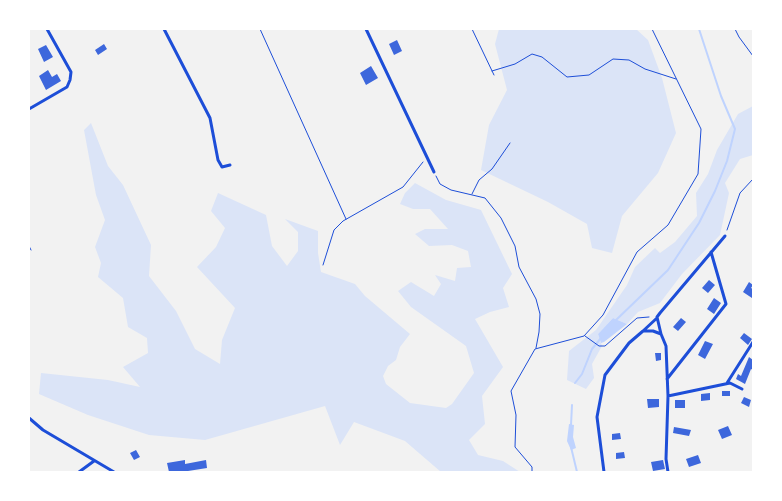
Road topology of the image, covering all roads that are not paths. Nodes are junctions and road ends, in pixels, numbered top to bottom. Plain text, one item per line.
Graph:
1 (47, 29) edge
2 (164, 29) edge
3 (366, 29) edge
4 (29, 109) edge
5 (230, 165) dead end
6 (434, 172) road end
7 (725, 236) road end
8 (711, 252) junction
9 (657, 318) junction
10 (643, 331) junction
11 (661, 334) junction
12 (753, 342) edge
13 (667, 379) junction
14 (726, 384) junction
15 (742, 389) dead end
16 (668, 396) junction
17 (29, 418) edge
18 (94, 461) junction
19 (79, 472) edge
20 (114, 472) edge
21 (604, 472) edge
22 (668, 472) edge

1 - 4 street
2 - 5 street
3 - 6 street
7 - 8 street
8 - 9 street
8 - 13 street
9 - 10 street
9 - 11 street
10 - 11 street
10 - 21 street
11 - 13 street
12 - 14 street
13 - 16 street
14 - 15 street
14 - 16 street
16 - 22 street
17 - 18 street
18 - 19 street
18 - 20 street

